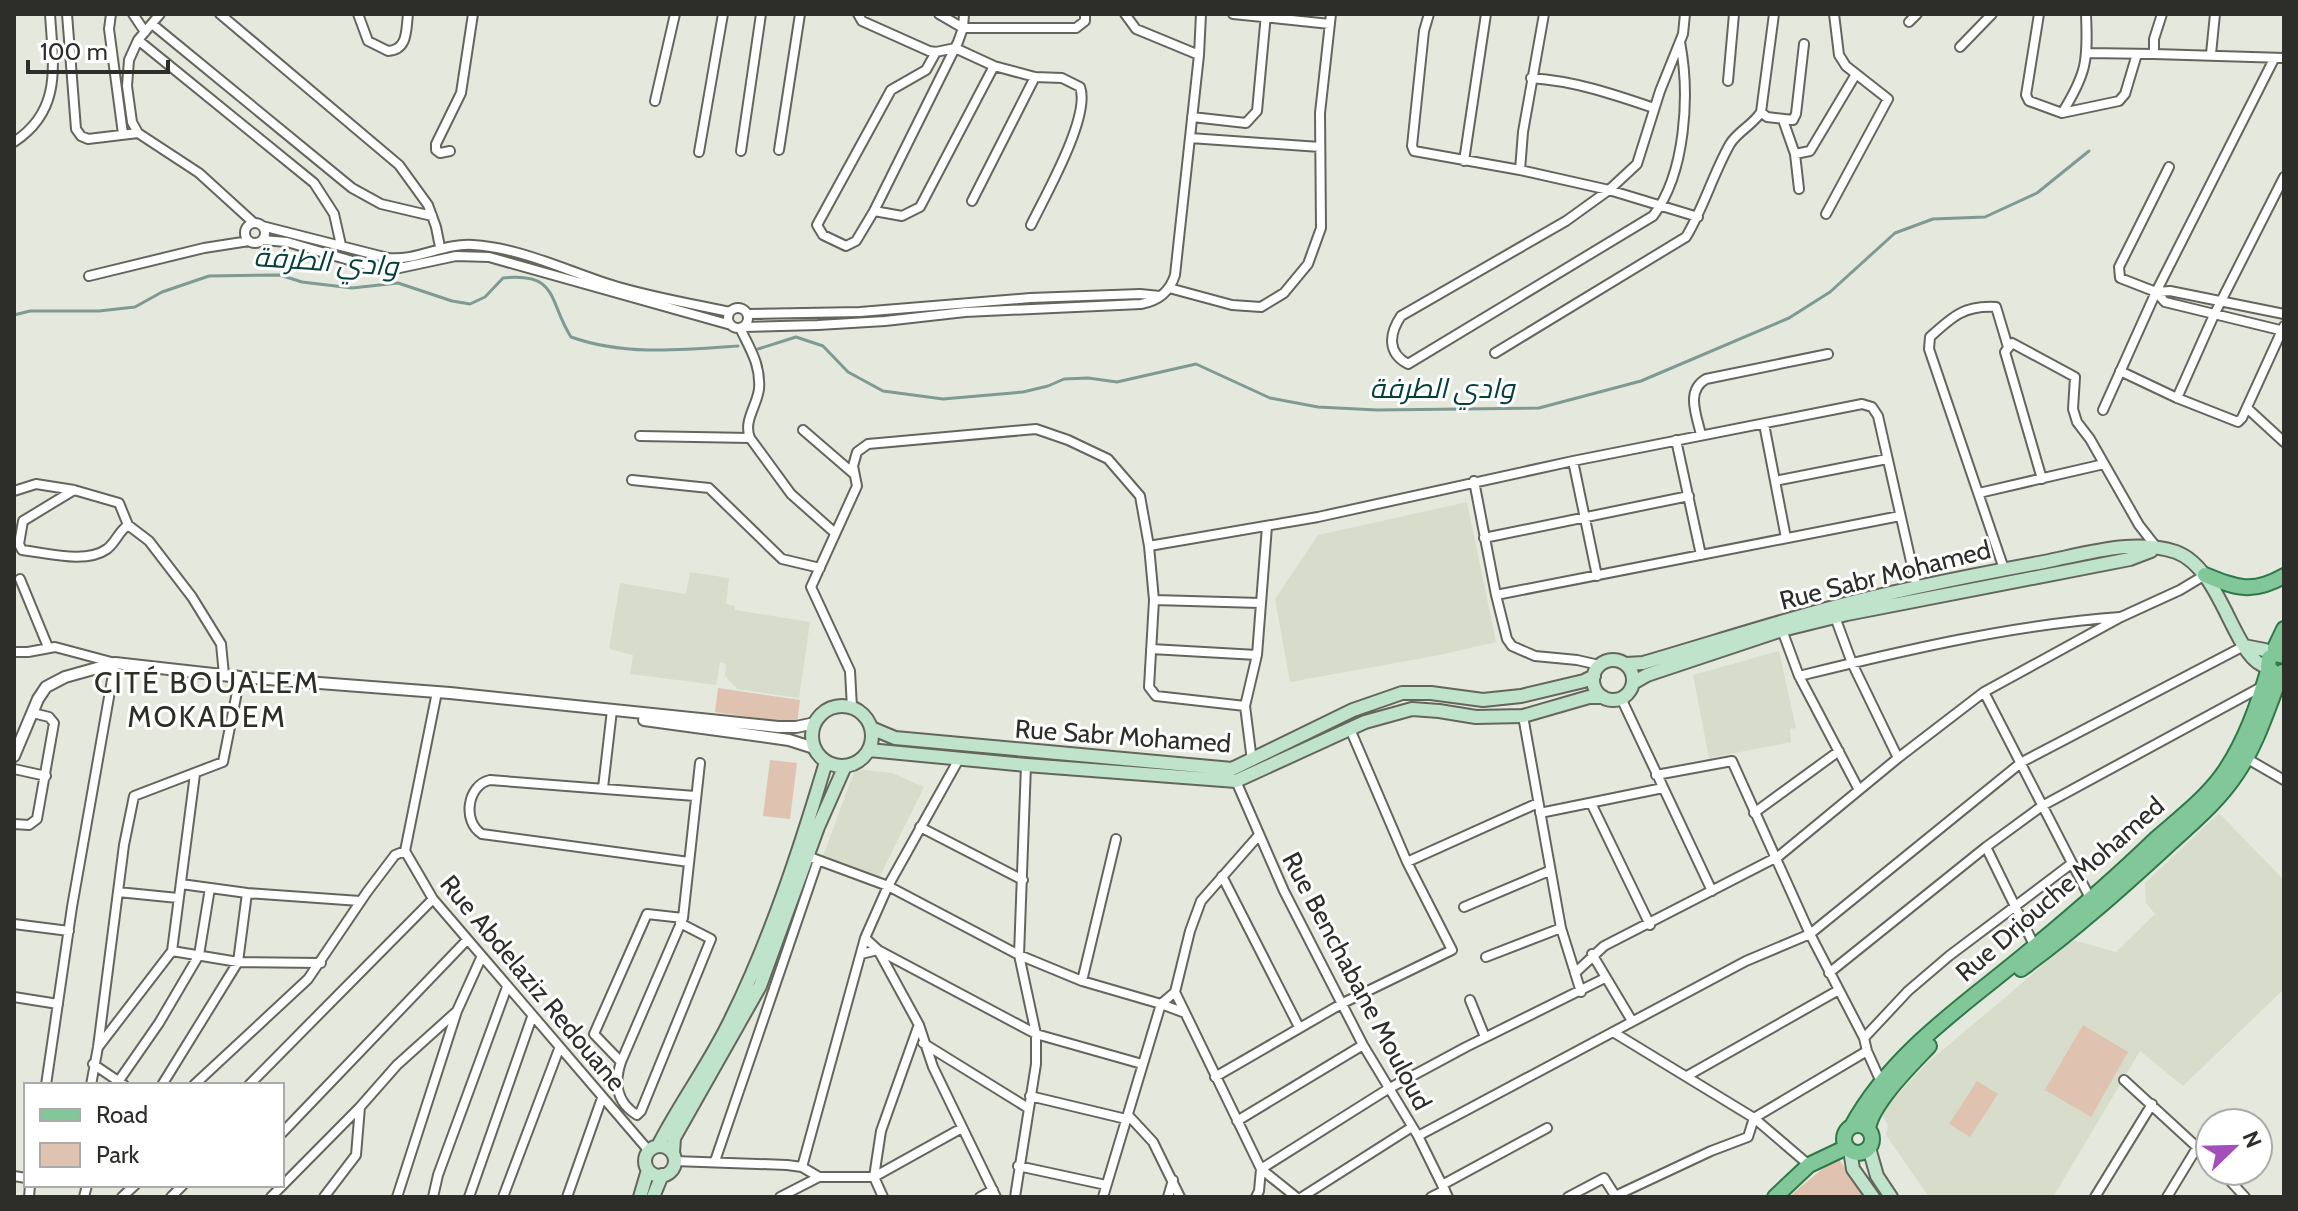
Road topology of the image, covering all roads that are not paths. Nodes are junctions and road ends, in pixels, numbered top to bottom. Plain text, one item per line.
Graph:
1 (50, 14) edge
2 (67, 14) edge
3 (111, 14) edge
4 (133, 14) edge
5 (160, 14) edge
6 (220, 14) edge
7 (358, 14) edge
8 (408, 14) edge
9 (473, 14) edge
10 (675, 14) edge
11 (723, 14) edge
12 (761, 14) edge
13 (800, 14) edge
14 (858, 14) edge
15 (939, 14) edge
16 (964, 14) edge
17 (1085, 14) edge
18 (1125, 14) edge
19 (1201, 14) edge
20 (1233, 14) edge
21 (1429, 14) edge
22 (1486, 14) edge
23 (1544, 14) edge
24 (1685, 14) edge
25 (1734, 14) edge
26 (1774, 14) edge
27 (1834, 14) edge
28 (1917, 14) edge
29 (1992, 14) edge
30 (2039, 14) edge
31 (2086, 14) edge
32 (2162, 14) edge
33 (2215, 14) edge
34 (1266, 16) edge
35 (1330, 19) edge
36 (1909, 22) dead end
37 (152, 24) junction
38 (963, 28) junction
39 (145, 32) junction
40 (138, 40) junction
41 (1680, 42) junction
42 (1804, 44) dead end
43 (1960, 47) dead end
44 (955, 48) junction
45 (936, 52) junction
46 (2088, 53) junction
47 (2137, 54) junction
48 (2154, 54) junction
49 (2211, 54) junction
50 (1199, 55) junction
51 (2284, 58) edge
52 (2274, 59) junction
53 (994, 66) junction
54 (1856, 74) junction
55 (1035, 77) junction
56 (1531, 78) junction
57 (1728, 81) dead end
58 (655, 101) dead end
59 (1654, 108) junction
60 (1761, 112) junction
61 (2062, 113) junction
62 (1192, 117) junction
63 (1783, 120) junction
64 (138, 133) junction
65 (123, 134) junction
66 (1190, 138) junction
67 (14, 142) edge
68 (1320, 147) junction
69 (779, 150) dead end
70 (450, 151) dead end
71 (741, 151) dead end
72 (699, 152) dead end
73 (1795, 154) junction
74 (1464, 161) junction
75 (2169, 167) dead end
76 (1520, 170) junction
77 (2284, 177) edge
78 (1799, 189) dead end
79 (1609, 190) junction
80 (972, 201) dead end
81 (1661, 206) junction
82 (874, 211) junction
83 (1826, 214) dead end
84 (432, 216) junction
85 (1698, 217) junction
86 (258, 225) junction
87 (1031, 225) dead end
88 (262, 240) junction
89 (249, 241) junction
90 (341, 245) junction
91 (440, 247) junction
92 (89, 276) dead end
93 (1169, 288) junction
94 (2156, 292) junction
95 (1160, 296) junction
96 (2222, 300) junction
97 (730, 312) junction
98 (747, 314) junction
99 (2284, 314) edge
100 (2214, 315) junction
101 (738, 327) junction
102 (2283, 329) edge
103 (2008, 347) junction
104 (1495, 353) dead end
105 (1828, 354) dead end
106 (2120, 371) junction
107 (2177, 398) junction
108 (2247, 408) junction
109 (2103, 410) dead end
110 (1764, 424) junction
111 (803, 430) dead end
112 (1701, 435) junction
113 (640, 436) dead end
114 (750, 438) junction
115 (1676, 440) junction
116 (2284, 442) edge
117 (1887, 459) junction
118 (1573, 461) junction
119 (2104, 464) junction
120 (855, 474) junction
121 (2042, 479) junction
122 (632, 480) dead end
123 (1474, 481) junction
124 (1775, 481) junction
125 (74, 490) junction
126 (14, 491) edge
127 (1979, 493) junction
128 (1689, 496) junction
129 (1900, 516) junction
130 (1585, 518) junction
131 (128, 525) junction
132 (1267, 526) junction
133 (835, 533) junction
134 (1484, 538) junction
135 (1786, 538) junction
136 (1149, 546) junction
137 (2158, 548) junction
138 (1701, 555) junction
139 (820, 568) junction
140 (2004, 569) junction
141 (2205, 575) junction
142 (1597, 576) junction
143 (2284, 576) edge
144 (20, 579) dead end
145 (2237, 587) junction
146 (1917, 588) junction
147 (1496, 595) junction
148 (1154, 600) junction
149 (1260, 603) junction
150 (2224, 604) junction
151 (1835, 617) junction
152 (2121, 617) junction
153 (2284, 629) edge
154 (1782, 630) junction
155 (2244, 646) junction
156 (48, 647) junction
157 (1151, 649) junction
158 (14, 652) edge
159 (1257, 655) junction
160 (2278, 662) edge
161 (115, 663) junction
162 (1852, 663) junction
163 (1626, 664) junction
164 (1596, 670) junction
165 (224, 675) junction
166 (1799, 676) junction
167 (240, 677) junction
168 (1633, 683) junction
169 (2263, 686) junction
170 (437, 692) junction
171 (1984, 692) junction
172 (1603, 697) junction
173 (1621, 698) junction
174 (1245, 706) junction
175 (852, 708) junction
176 (612, 710) junction
177 (33, 713) junction
178 (1523, 716) junction
179 (815, 723) junction
180 (871, 728) junction
181 (1350, 729) junction
182 (814, 748) junction
183 (869, 750) junction
184 (1839, 751) junction
185 (14, 756) edge
186 (1898, 758) junction
187 (2246, 758) junction
188 (959, 759) junction
189 (1252, 761) junction
190 (826, 762) junction
191 (2022, 762) junction
192 (700, 763) dead end
193 (1026, 765) junction
194 (845, 766) junction
195 (14, 769) edge
196 (195, 774) junction
197 (1656, 775) junction
198 (46, 776) junction
199 (2284, 780) edge
200 (1236, 781) junction
201 (603, 788) junction
202 (1663, 788) junction
203 (1859, 790) junction
204 (695, 796) junction
205 (1591, 803) junction
206 (2042, 806) junction
207 (1539, 808) junction
208 (1754, 813) junction
209 (14, 824) edge
210 (920, 827) junction
211 (1259, 835) junction
212 (1116, 839) dead end
213 (1986, 847) junction
214 (405, 851) junction
215 (812, 858) junction
216 (1774, 858) junction
217 (689, 862) junction
218 (1407, 862) junction
219 (2071, 864) junction
220 (1549, 871) junction
221 (1222, 876) junction
222 (1023, 880) junction
223 (181, 884) junction
224 (888, 886) junction
225 (210, 888) junction
226 (1712, 891) junction
227 (118, 892) junction
228 (247, 893) junction
229 (178, 898) junction
230 (433, 899) junction
231 (2091, 900) junction
232 (360, 901) junction
233 (2014, 905) junction
234 (1464, 907) dead end
235 (681, 920) junction
236 (14, 924) edge
237 (1650, 925) junction
238 (1561, 928) junction
239 (69, 931) junction
240 (1810, 934) junction
241 (865, 938) junction
242 (467, 940) junction
243 (2035, 947) junction
244 (878, 950) junction
245 (172, 951) junction
246 (861, 954) junction
247 (1592, 954) junction
248 (199, 955) junction
249 (1019, 955) junction
250 (1486, 957) dead end
251 (481, 958) junction
252 (238, 962) junction
253 (321, 963) junction
254 (1575, 973) junction
255 (1829, 973) junction
256 (1605, 978) junction
257 (1082, 981) junction
258 (507, 987) junction
259 (1837, 991) junction
260 (1175, 992) junction
261 (1581, 992) junction
262 (14, 997) edge
263 (1470, 1000) dead end
264 (1343, 1003) junction
265 (58, 1004) junction
266 (1161, 1004) junction
267 (457, 1011) junction
268 (1185, 1013) junction
269 (532, 1017) junction
270 (1632, 1021) junction
271 (1299, 1027) junction
272 (917, 1030) junction
273 (1613, 1032) junction
274 (1036, 1034) junction
275 (1485, 1037) junction
276 (1864, 1038) junction
277 (924, 1044) junction
278 (1363, 1045) junction
279 (98, 1047) junction
280 (559, 1049) junction
281 (1867, 1051) junction
282 (621, 1062) junction
283 (93, 1064) junction
284 (956, 1064) junction
285 (1142, 1064) junction
286 (933, 1067) junction
287 (1687, 1076) junction
288 (1215, 1077) junction
289 (2124, 1080) dead end
290 (1881, 1082) junction
291 (46, 1083) edge
292 (91, 1083) edge
293 (121, 1083) edge
294 (163, 1083) edge
295 (196, 1083) edge
296 (251, 1083) edge
297 (1388, 1089) junction
298 (1030, 1096) junction
299 (602, 1098) junction
300 (2152, 1104) junction
301 (360, 1107) junction
302 (1028, 1108) junction
303 (1127, 1117) junction
304 (1754, 1118) junction
305 (1237, 1121) junction
306 (1412, 1127) junction
307 (962, 1128) junction
308 (1547, 1128) dead end
309 (1868, 1129) junction
310 (284, 1131) edge
311 (1418, 1136) junction
312 (1848, 1140) junction
313 (2194, 1142) edge
314 (653, 1148) junction
315 (1869, 1148) junction
316 (2194, 1153) edge
317 (674, 1157) junction
318 (715, 1161) junction
319 (1814, 1163) junction
320 (1018, 1166) junction
321 (802, 1167) junction
322 (1261, 1169) junction
323 (648, 1170) junction
324 (662, 1175) junction
325 (819, 1177) junction
326 (874, 1177) junction
327 (1174, 1180) junction
328 (284, 1184) edge
329 (1106, 1185) junction
330 (1445, 1191) edge
331 (994, 1193) edge
332 (882, 1194) edge
333 (1615, 1196) edge
334 (324, 1197) edge
335 (397, 1197) edge
336 (433, 1197) edge
337 (469, 1197) edge
338 (503, 1197) edge
339 (567, 1197) edge
340 (640, 1197) edge
341 (653, 1197) edge
342 (780, 1197) edge
343 (869, 1197) edge
344 (980, 1197) edge
345 (1015, 1197) edge
346 (1103, 1197) edge
347 (1168, 1197) edge
348 (1180, 1197) edge
349 (1256, 1197) edge
350 (1299, 1197) edge
351 (1431, 1197) edge
352 (1568, 1197) edge
353 (1775, 1197) edge
354 (1873, 1197) edge
355 (1891, 1197) edge
356 (2095, 1197) edge
357 (2167, 1197) edge

1 - 67 street
2 - 65 street
3 - 65 street
4 - 39 street
5 - 37 street
6 - 84 street
7 - 8 street
9 - 70 street
10 - 58 street
11 - 72 street
12 - 71 street
13 - 69 street
14 - 45 street
15 - 38 street
16 - 38 street
17 - 38 street
18 - 50 street
19 - 50 street
20 - 34 street
21 - 74 street
22 - 74 street
23 - 56 street
24 - 41 street
25 - 57 street
26 - 60 street
27 - 54 street
28 - 36 street
29 - 43 street
30 - 61 street
31 - 46 street
32 - 48 street
33 - 49 street
34 - 35 street
34 - 62 street
35 - 68 street
37 - 39 street
37 - 84 street
38 - 44 street
39 - 40 street
40 - 64 street
40 - 90 street
41 - 59 street
41 - 81 street
42 - 63 street
44 - 45 street
44 - 53 street
44 - 82 street
45 - 82 street
46 - 47 street
46 - 61 street
47 - 48 street
47 - 61 street
48 - 49 street
49 - 52 street
50 - 62 street
51 - 52 street
52 - 94 street
53 - 55 street
53 - 82 street
54 - 73 street
54 - 83 street
55 - 80 street
55 - 87 street
56 - 59 street
56 - 76 street
59 - 79 street
60 - 63 street
60 - 85 street
62 - 66 street
63 - 73 street
64 - 65 street
64 - 86 street
66 - 68 street
66 - 93 street
68 - 93 street
73 - 78 street
74 - 76 street
75 - 94 street
76 - 79 street
77 - 96 street
79 - 81 street
79 - 81 street
81 - 85 street
84 - 91 street
85 - 104 street
86 - 88 street
86 - 89 street
86 - 90 street
88 - 89 street
88 - 101 street
89 - 92 street
90 - 91 street
91 - 97 street
93 - 95 street
94 - 96 street
94 - 100 street
94 - 106 street
95 - 98 street
95 - 101 street
96 - 99 street
96 - 100 street
97 - 98 street
97 - 101 street
98 - 101 street
100 - 102 street
100 - 107 street
101 - 114 street
102 - 108 street
103 - 119 street
103 - 121 street
103 - 127 street
105 - 112 street
106 - 107 street
106 - 109 street
107 - 108 street
108 - 116 street
110 - 112 street
110 - 117 street
110 - 124 street
111 - 120 street
112 - 115 street
113 - 114 street
114 - 133 street
115 - 118 street
115 - 128 street
117 - 124 street
117 - 129 street
118 - 123 street
118 - 130 street
119 - 121 street
119 - 137 street
120 - 133 street
120 - 136 street
121 - 127 street
122 - 139 street
123 - 132 street
123 - 134 street
124 - 135 street
125 - 126 street
125 - 131 street
125 - 131 street
127 - 140 street
128 - 130 street
128 - 138 street
129 - 135 street
129 - 146 street
130 - 134 street
130 - 142 street
131 - 165 street
132 - 136 street
132 - 149 street
133 - 139 street
134 - 147 street
135 - 138 street
136 - 148 street
137 - 140 main road, Rue Sabr Mohamed
137 - 141 main road
137 - 151 main road
138 - 142 street
139 - 175 street
140 - 146 main road, Rue Sabr Mohamed
141 - 145 main road
141 - 150 main road
141 - 152 street
142 - 147 street
143 - 145 main road
144 - 156 street
145 - 150 main road
146 - 163 main road, Rue Sabr Mohamed
147 - 164 street
148 - 149 street
148 - 157 street
149 - 159 street
150 - 155 main road
151 - 154 main road
151 - 162 street
152 - 162 street
152 - 171 street
153 - 160 main road
154 - 166 street
154 - 168 main road
155 - 160 main road
155 - 191 street
156 - 158 street
156 - 161 street
157 - 159 street
157 - 174 street
159 - 174 street
160 - 169 main road, Rue Driouche Mohamed
160 - 187 main road, Rue Driouche Mohamed
161 - 165 street
161 - 177 street
161 - 239 street
162 - 166 street
162 - 186 street
163 - 164 main road
163 - 168 main road
164 - 172 main road
164 - 189 main road, Rue Sabr Mohamed
165 - 167 street
166 - 184 street
167 - 170 street
167 - 196 street
168 - 173 main road
169 - 206 street
169 - 231 main road, Rue Driouche Mohamed
170 - 176 street
170 - 214 street
171 - 186 street
171 - 191 street
172 - 173 main road
172 - 178 main road
173 - 197 street
174 - 189 street
175 - 179 main road
175 - 180 main road
176 - 179 street
176 - 182 street
176 - 201 street
177 - 185 street
177 - 198 street
178 - 181 main road
178 - 207 street
179 - 182 main road
180 - 183 main road
180 - 189 main road, Rue Sabr Mohamed
181 - 200 main road
181 - 218 street
182 - 190 main road
183 - 188 main road
183 - 194 main road
184 - 203 street
184 - 208 street
186 - 203 street
187 - 199 street
187 - 309 main road, Rue Driouche Mohamed
188 - 193 main road
188 - 210 street
190 - 194 main road
190 - 314 main road
191 - 206 street
191 - 240 street
192 - 204 street
193 - 200 main road
193 - 222 street
194 - 215 main road
195 - 198 street
196 - 223 street
196 - 227 street
197 - 202 street
197 - 208 street
198 - 209 street
200 - 211 street, Rue Benchabane Mouloud
201 - 204 street
201 - 217 street
202 - 205 street
202 - 226 street
203 - 216 street
204 - 217 street
205 - 207 street
205 - 237 street
206 - 213 street
206 - 219 street
207 - 218 street
207 - 220 street
208 - 216 street
210 - 222 street
210 - 224 street
211 - 221 street
211 - 264 street, Rue Benchabane Mouloud
212 - 257 street
213 - 233 street
213 - 255 street
214 - 230 street, Rue Abdelaziz Redouane
214 - 232 street
215 - 224 street
215 - 317 main road
215 - 318 street
216 - 226 street
216 - 240 street
217 - 235 street
218 - 264 street
219 - 231 street
219 - 233 street
220 - 234 street
220 - 238 street
221 - 260 street
221 - 271 street
222 - 249 street
223 - 225 street
223 - 229 street
224 - 241 street
224 - 249 street
225 - 228 street
225 - 248 street
226 - 237 street
227 - 229 street
227 - 279 street
228 - 232 street
228 - 252 street
229 - 245 street
230 - 242 street, Rue Abdelaziz Redouane
230 - 296 street
231 - 243 main road, Rue Driouche Mohamed
232 - 253 street
233 - 243 street
233 - 276 street
235 - 282 street
235 - 282 street
235 - 282 street
236 - 239 street
237 - 247 street
238 - 250 street
238 - 254 street
239 - 265 street
240 - 255 street
240 - 270 street
241 - 244 street
241 - 246 street
242 - 251 street, Rue Abdelaziz Redouane
242 - 310 street
243 - 290 main road, Rue Driouche Mohamed
244 - 246 street
244 - 272 street
244 - 274 street
245 - 248 street
245 - 279 street
246 - 321 street
247 - 254 street
247 - 256 street
248 - 252 street
248 - 293 street
249 - 257 street
249 - 274 street
251 - 258 street, Rue Abdelaziz Redouane
251 - 267 street
252 - 253 street
252 - 294 street
253 - 295 street
254 - 261 street
255 - 259 street
256 - 261 street
256 - 270 street
257 - 266 street
258 - 269 street, Rue Abdelaziz Redouane
258 - 336 street
259 - 276 street
259 - 287 street
260 - 266 street
260 - 268 street
261 - 275 street
262 - 265 street
263 - 275 street
264 - 271 street
264 - 278 street, Rue Benchabane Mouloud
265 - 291 street
266 - 268 street
266 - 285 street
267 - 301 street
267 - 335 street
268 - 288 street
269 - 280 street, Rue Abdelaziz Redouane
269 - 337 street
270 - 273 street
271 - 288 street
272 - 277 street
272 - 326 street
273 - 287 street
273 - 311 street
274 - 285 street
274 - 298 street
275 - 297 street
276 - 281 street
277 - 284 street
277 - 286 street
278 - 297 street, Rue Benchabane Mouloud
278 - 305 street
279 - 283 street
280 - 299 street, Rue Abdelaziz Redouane
280 - 338 street
281 - 290 street
281 - 304 street
283 - 292 street
283 - 293 street
284 - 286 street
284 - 302 street
285 - 303 street
286 - 307 street
287 - 304 street
288 - 305 street
289 - 300 street
290 - 312 main road, Rue Driouche Mohamed
297 - 306 street, Rue Benchabane Mouloud
297 - 322 street
298 - 302 street
298 - 303 street
299 - 314 street, Rue Abdelaziz Redouane
299 - 339 street
300 - 313 street
300 - 356 street
301 - 328 street
301 - 334 street
302 - 320 street
303 - 327 street
303 - 329 street
304 - 319 street
304 - 333 street
305 - 322 street
306 - 311 street, Rue Benchabane Mouloud
306 - 350 street
307 - 326 street
307 - 331 street
308 - 330 street
309 - 312 main road
309 - 315 main road
311 - 330 street, Rue Benchabane Mouloud
312 - 315 main road
312 - 319 main road, Rue Driouche Mohamed
312 - 354 main road
314 - 317 main road
314 - 323 main road
315 - 355 main road
316 - 357 street
317 - 318 street
317 - 324 main road
318 - 321 street
319 - 353 main road
320 - 329 street
320 - 345 street
321 - 325 street
322 - 349 street
322 - 350 street
323 - 324 main road
323 - 340 main road
324 - 341 main road
325 - 326 street
325 - 342 street
326 - 332 street
327 - 347 street
327 - 348 street
329 - 346 street
330 - 351 street
331 - 344 street
332 - 343 street
333 - 352 street

